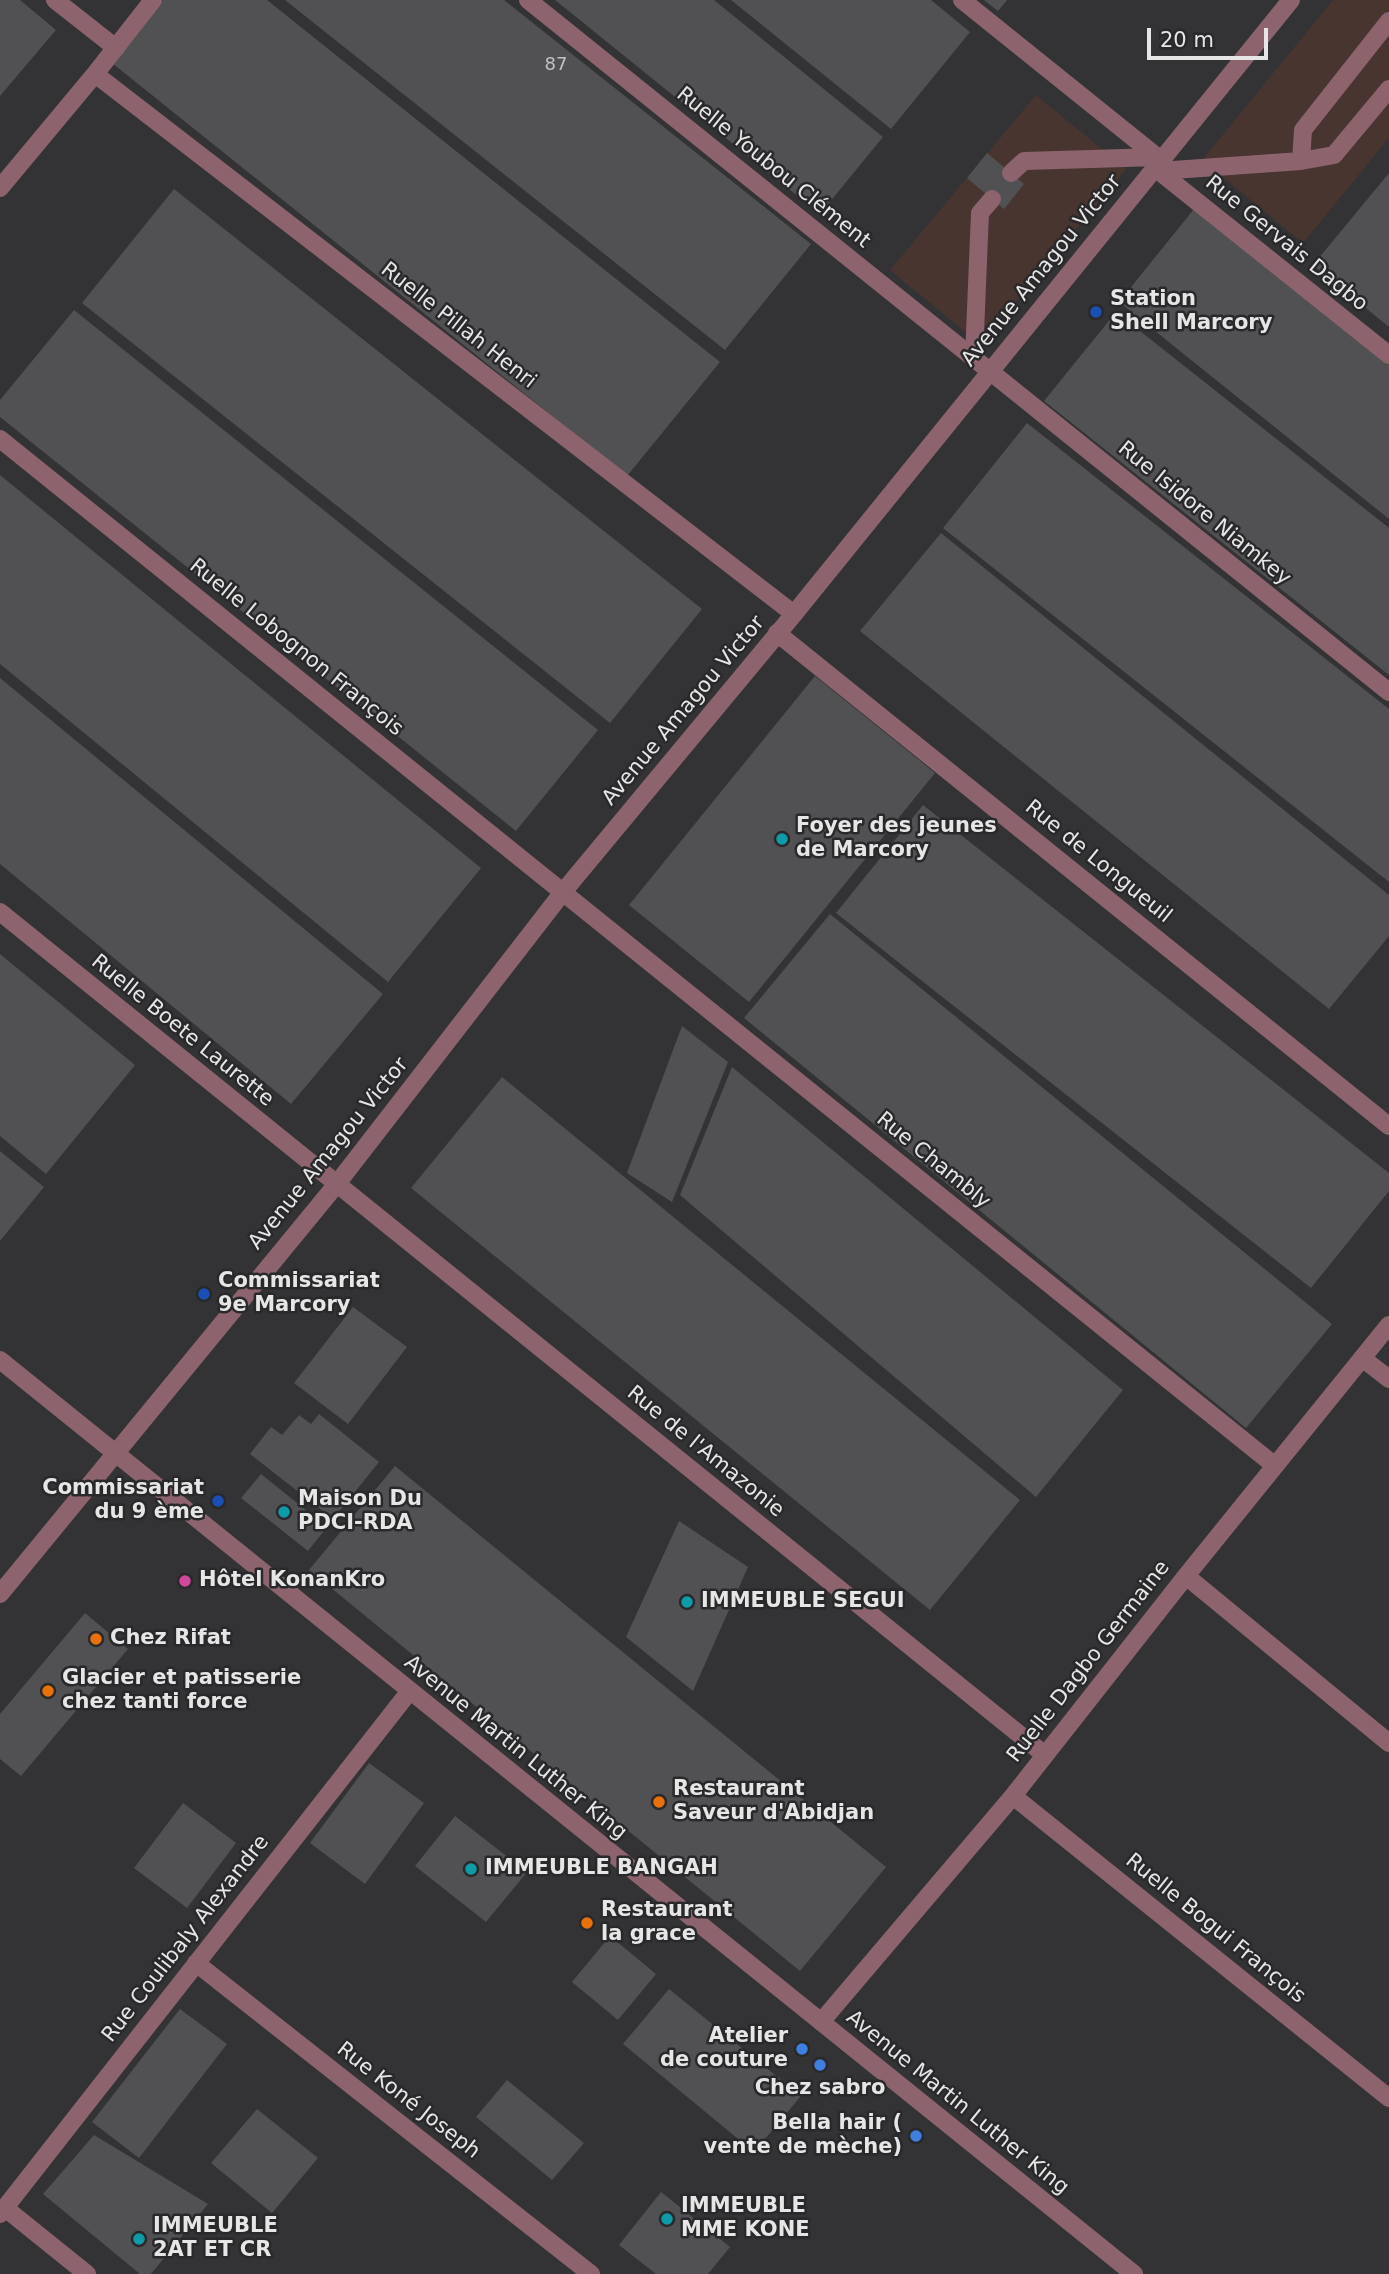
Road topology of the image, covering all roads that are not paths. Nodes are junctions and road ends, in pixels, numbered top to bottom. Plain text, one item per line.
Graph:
1 (55, 0) edge
2 (153, 0) edge
3 (528, 0) edge
4 (962, 0) edge
5 (1291, 0) edge
6 (1389, 21) edge
7 (116, 48) junction
8 (95, 74) junction
9 (1389, 89) edge
10 (1301, 162) junction
11 (1159, 164) junction
12 (1012, 173) dead end
13 (0, 188) edge
14 (992, 199) dead end
15 (1389, 355) edge
16 (974, 357) junction
17 (990, 370) junction
18 (0, 439) edge
19 (794, 614) junction
20 (777, 633) junction
21 (1389, 692) edge
22 (563, 892) junction
23 (0, 912) edge
24 (1389, 1126) edge
25 (336, 1185) junction
26 (1389, 1325) edge
27 (1362, 1358) junction
28 (0, 1360) edge
29 (1389, 1380) edge
30 (115, 1453) junction
31 (1274, 1465) junction
32 (1186, 1576) junction
33 (0, 1594) edge
34 (409, 1692) junction
35 (1389, 1743) edge
36 (1045, 1755) junction
37 (1013, 1796) junction
38 (196, 1963) junction
39 (821, 2022) junction
40 (1389, 2098) edge
41 (2, 2211) edge
42 (87, 2274) edge
43 (592, 2274) edge
44 (1134, 2274) edge

1 - 7 street
2 - 7 street
3 - 16 street, Ruelle Youbou Clément
4 - 11 street, Rue Gervais Dagbo
5 - 11 street, Avenue Amagou Victor
6 - 10 street
7 - 8 street
8 - 13 street
8 - 19 street, Ruelle Pillah Henri
9 - 10 street
10 - 11 street
11 - 12 street
11 - 15 street, Rue Gervais Dagbo
11 - 17 street, Avenue Amagou Victor
14 - 16 street
16 - 17 street, Ruelle Youbou Clément
17 - 19 street, Avenue Amagou Victor
17 - 21 street, Rue Isidore Niamkey
18 - 22 street, Ruelle Lobognon François
19 - 20 street, Avenue Amagou Victor
20 - 22 street, Avenue Amagou Victor
20 - 24 street, Rue de Longueuil
22 - 25 street, Avenue Amagou Victor
22 - 31 street, Rue Chambly
23 - 25 street, Ruelle Boete Laurette
25 - 30 street, Avenue Amagou Victor
25 - 36 street, Rue de l'Amazonie
26 - 27 street, Ruelle Dagbo Germaine
27 - 29 street
27 - 31 street, Ruelle Dagbo Germaine
28 - 30 street, Avenue Martin Luther King
30 - 33 street, Avenue Amagou Victor
30 - 34 street, Avenue Martin Luther King
31 - 32 street, Ruelle Dagbo Germaine
32 - 35 street
32 - 36 street, Ruelle Dagbo Germaine
34 - 38 street, Rue Coulibaly Alexandre
34 - 39 street, Avenue Martin Luther King
36 - 37 street, Ruelle Dagbo Germaine
37 - 39 street, Ruelle Dagbo Germaine
37 - 40 street, Ruelle Bogui François
38 - 41 street, Rue Coulibaly Alexandre
38 - 43 street, Rue Koné Joseph
39 - 44 street, Avenue Martin Luther King
41 - 42 street

